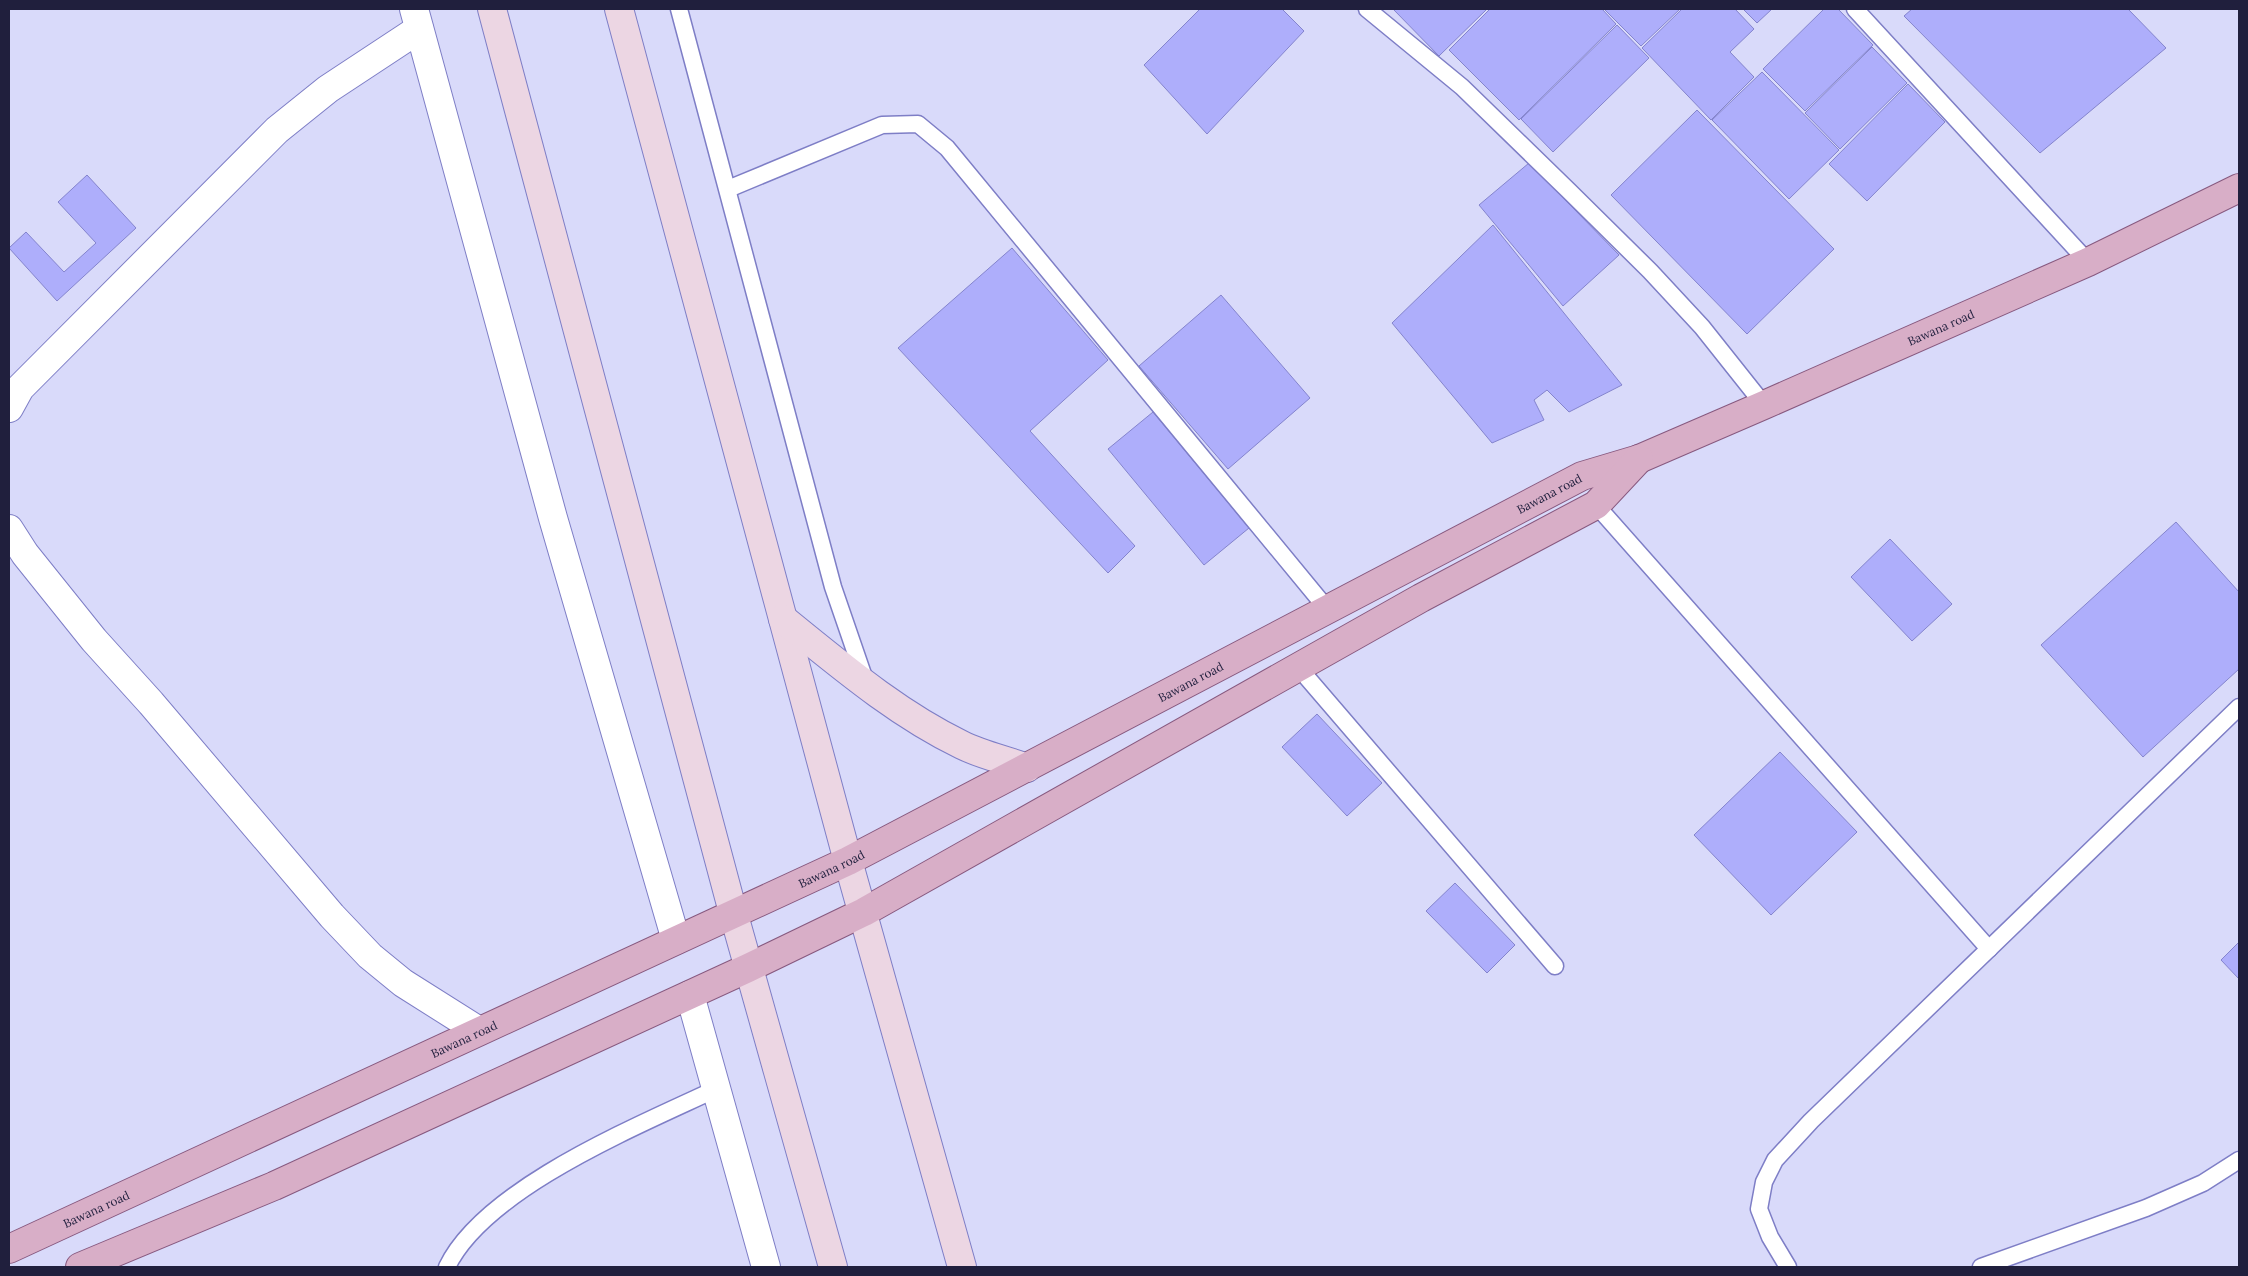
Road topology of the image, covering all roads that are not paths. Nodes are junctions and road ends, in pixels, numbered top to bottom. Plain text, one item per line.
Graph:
1 (492, 9) edge
2 (619, 9) edge
3 (679, 9) edge
4 (1367, 9) edge
5 (1855, 9) edge
6 (417, 19) edge
7 (2239, 188) edge
8 (728, 189) junction
9 (2088, 262) junction
10 (1764, 405) junction
11 (9, 408) edge
12 (1639, 459) junction
13 (1596, 505) junction
14 (9, 528) edge
15 (1328, 610) junction
16 (783, 619) junction
17 (1298, 667) junction
18 (868, 687) junction
19 (2239, 707) edge
20 (1027, 768) junction
21 (848, 861) junction
22 (864, 912) junction
23 (733, 913) junction
24 (676, 940) junction
25 (1989, 949) junction
26 (1555, 966) dead end
27 (748, 968) junction
28 (690, 995) junction
29 (479, 1031) junction
30 (716, 1089) junction
31 (2239, 1160) edge
32 (9, 1249) edge
33 (80, 1267) edge
34 (447, 1267) edge
35 (766, 1267) edge
36 (833, 1267) edge
37 (962, 1267) edge
38 (1788, 1267) edge
39 (1981, 1267) edge

1 - 23 street
2 - 16 street
3 - 8 lane
4 - 10 lane
5 - 9 lane
6 - 11 street
6 - 24 street
7 - 9 main road, Bawana road
8 - 15 lane
8 - 18 lane
9 - 10 main road, Bawana road
10 - 12 main road, Bawana road
12 - 13 main road, Bawana road
12 - 15 main road, Bawana road
13 - 17 main road, Bawana road
13 - 25 lane
14 - 29 street
15 - 20 main road, Bawana road
16 - 18 street
16 - 21 street
17 - 22 main road, Bawana road
17 - 26 lane
18 - 20 street
19 - 25 lane
20 - 21 main road, Bawana road
21 - 22 street
21 - 23 main road, Bawana road
22 - 27 main road, Bawana road
22 - 37 street
23 - 24 main road, Bawana road
23 - 27 street
24 - 29 main road, Bawana road
25 - 38 lane
27 - 28 main road, Bawana road
27 - 36 street
28 - 30 street
28 - 33 main road, Bawana road
29 - 32 main road, Bawana road
30 - 34 lane
30 - 35 street
31 - 39 lane

